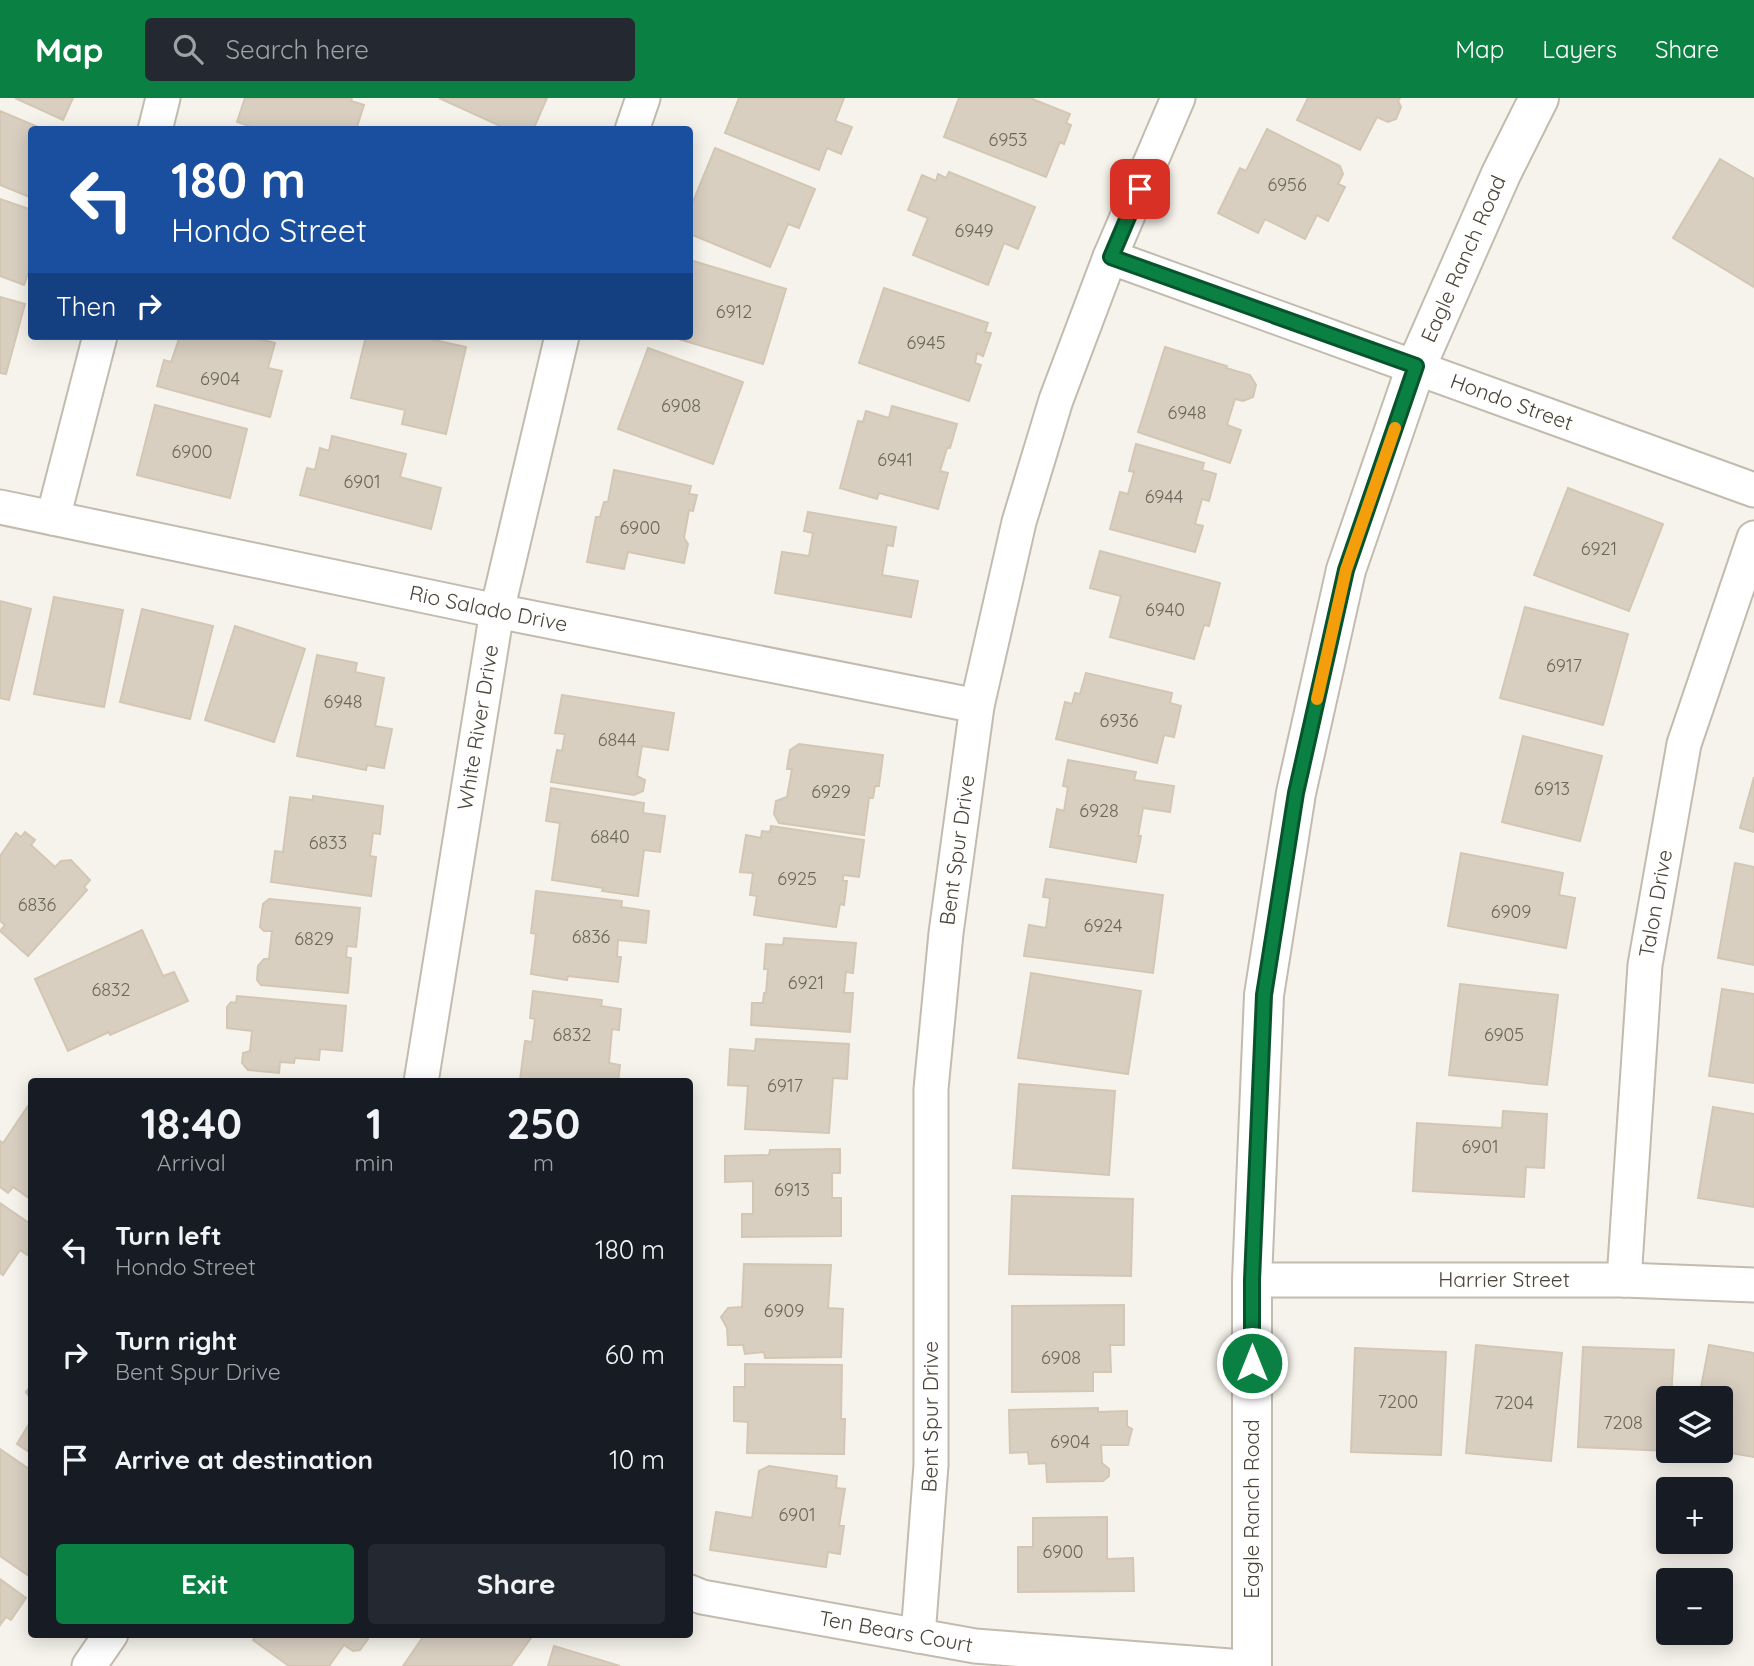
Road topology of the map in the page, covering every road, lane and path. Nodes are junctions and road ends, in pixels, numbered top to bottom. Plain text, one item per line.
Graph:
1 (163, 98) edge
2 (643, 98) edge
3 (1178, 98) edge
4 (1539, 98) edge
5 (156, 126) edge
6 (633, 126) edge
7 (1111, 257) junction
8 (99, 340) edge
9 (561, 340) edge
10 (1416, 366) junction
11 (1754, 490) edge
12 (0, 507) edge
13 (52, 518) junction
14 (1754, 538) edge
15 (497, 611) junction
16 (977, 706) junction
17 (422, 1078) edge
18 (1252, 1280) junction
19 (1624, 1280) junction
20 (1754, 1285) edge
21 (693, 1593) edge
22 (918, 1636) junction
23 (108, 1638) edge
24 (89, 1666) edge
25 (1230, 1666) edge
26 (1252, 1666) edge

1 - 5 street
2 - 6 street
3 - 7 street, Bent Spur Drive
4 - 10 street, Eagle Ranch Road
7 - 10 street, Hondo Street
7 - 16 street, Bent Spur Drive
8 - 13 street
9 - 15 street, White River Drive
10 - 11 street, Hondo Street
10 - 18 street, Eagle Ranch Road
12 - 13 street, Rio Salado Drive
13 - 15 street, Rio Salado Drive
14 - 19 street, Talon Drive
15 - 16 street, Rio Salado Drive
15 - 17 street, White River Drive
16 - 22 street, Bent Spur Drive
18 - 19 street, Harrier Street
18 - 26 street, Eagle Ranch Road
19 - 20 street, Harrier Street
21 - 22 street, Ten Bears Court
22 - 25 street, Ten Bears Court
23 - 24 street

